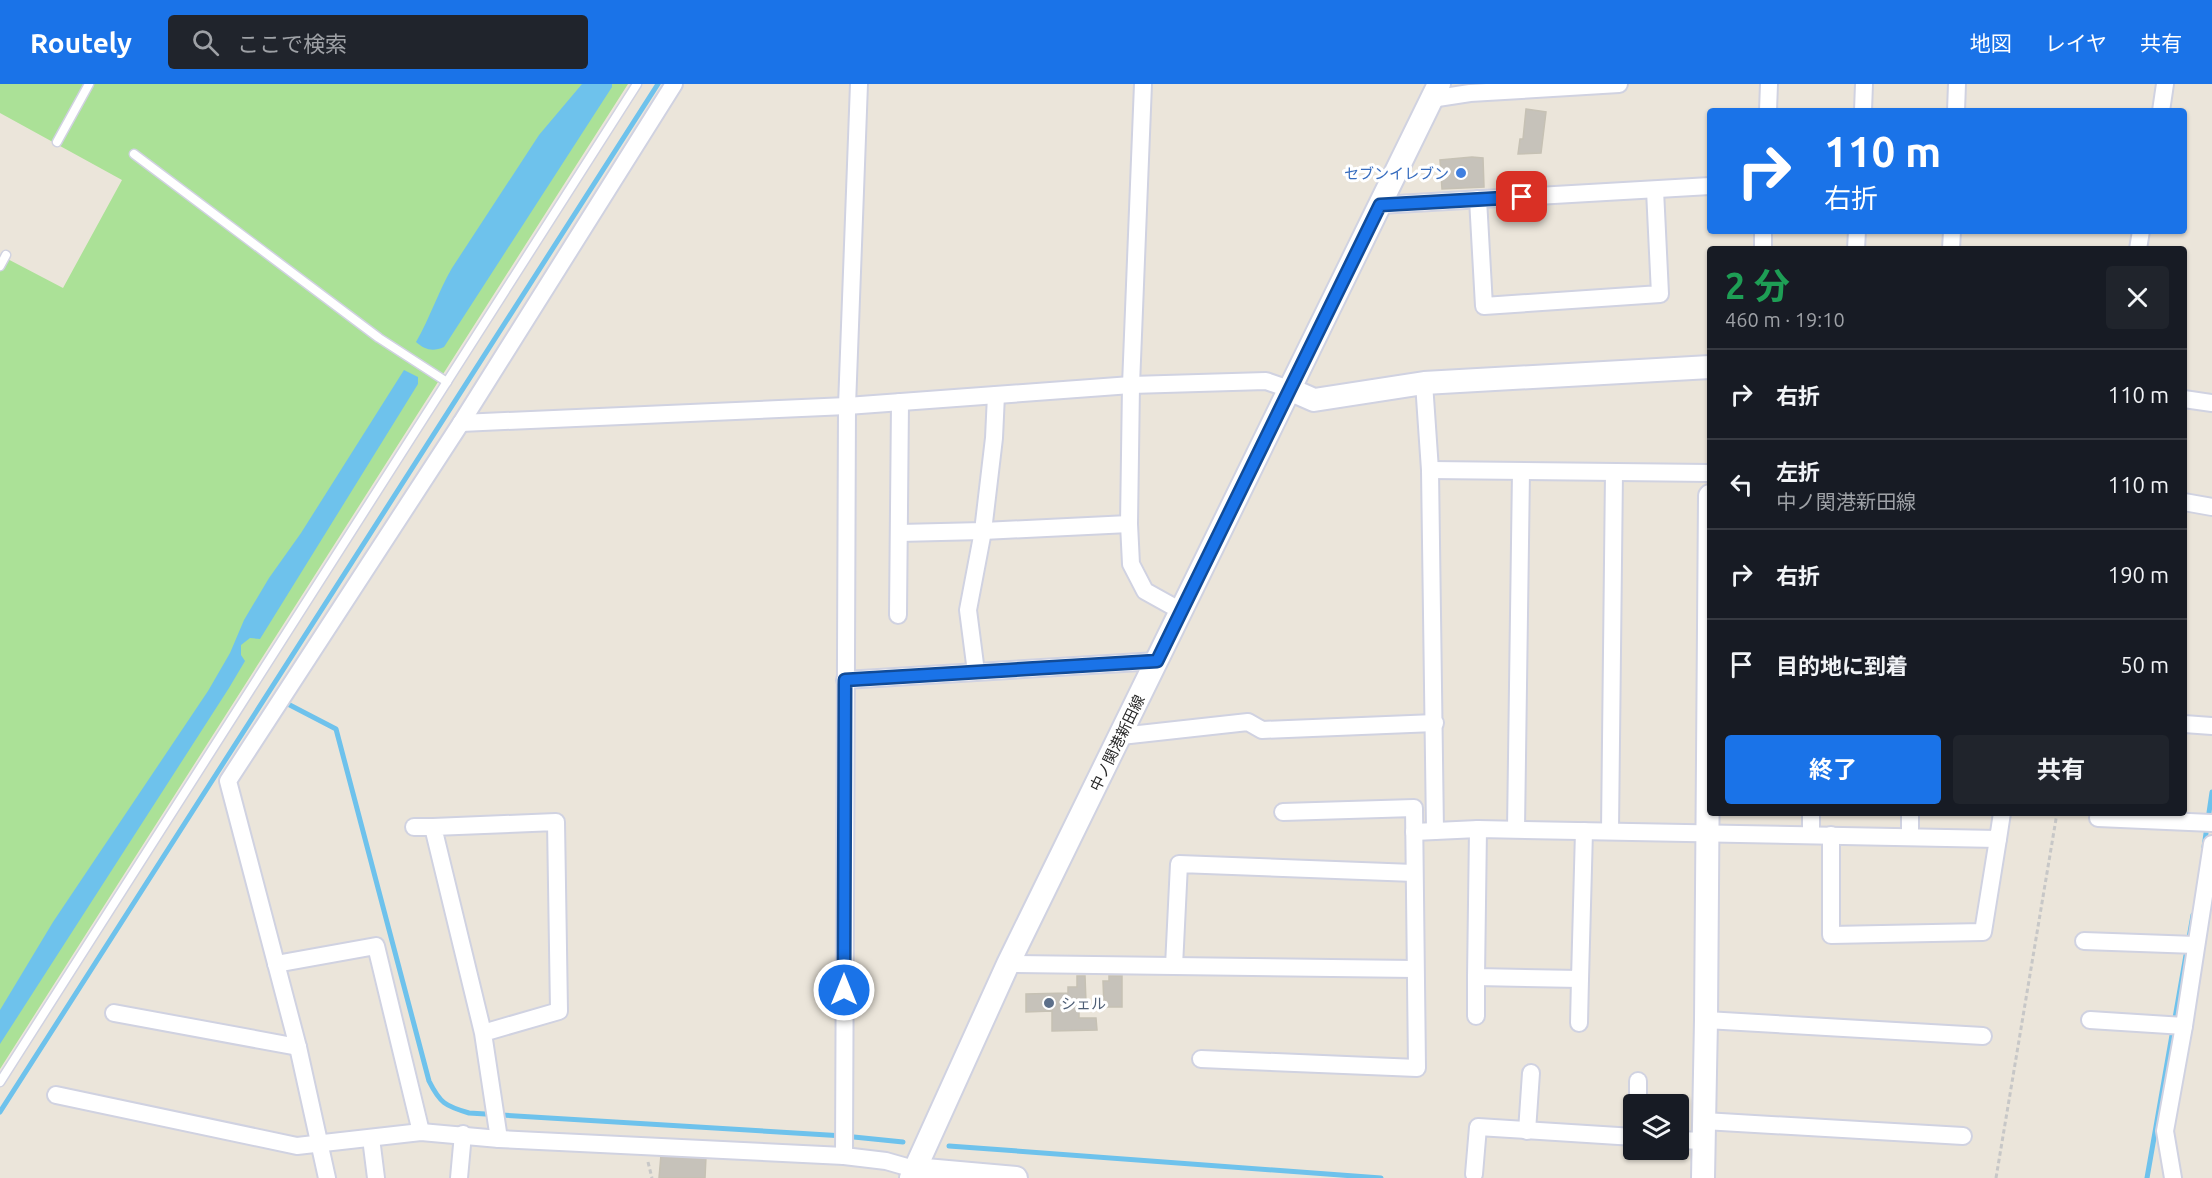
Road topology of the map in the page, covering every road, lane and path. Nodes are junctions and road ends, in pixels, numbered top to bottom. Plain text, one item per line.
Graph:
1 (89, 84) edge
2 (637, 84) edge
3 (674, 84) edge
4 (859, 84) edge
5 (1143, 84) edge
6 (1619, 84) edge
7 (1769, 84) edge
8 (1864, 84) edge
9 (1957, 84) edge
10 (2165, 84) edge
11 (1435, 92) edge
12 (1768, 108) edge
13 (1863, 108) edge
14 (1956, 108) edge
15 (2161, 108) edge
16 (57, 141) dead end
17 (134, 154) dead end
18 (1707, 186) edge
19 (1655, 190) junction
20 (1478, 200) junction
21 (1380, 205) junction
22 (6, 255) dead end
23 (0, 266) edge
24 (1707, 367) edge
25 (447, 382) junction
26 (1424, 383) junction
27 (1131, 385) junction
28 (1290, 389) junction
29 (996, 395) junction
30 (2187, 399) edge
31 (900, 402) junction
32 (2212, 403) edge
33 (848, 406) junction
34 (461, 423) junction
35 (1430, 471) junction
36 (1521, 471) junction
37 (1614, 472) junction
38 (1707, 473) edge
39 (2187, 503) edge
40 (2212, 507) edge
41 (1128, 524) junction
42 (983, 531) junction
43 (899, 533) junction
44 (1181, 611) junction
45 (898, 615) dead end
46 (1157, 661) junction
47 (976, 672) junction
48 (845, 680) junction
49 (1435, 723) junction
50 (2187, 724) edge
51 (2212, 726) edge
52 (1121, 736) junction
53 (1283, 812) dead end
54 (1707, 816) edge
55 (1811, 816) edge
56 (1910, 816) edge
57 (2002, 816) edge
58 (2056, 816) edge
59 (2098, 818) dead end
60 (2212, 823) edge
61 (414, 827) dead end
62 (433, 827) junction
63 (1478, 829) junction
64 (1516, 829) junction
65 (1435, 831) junction
66 (1584, 831) junction
67 (1610, 831) junction
68 (1414, 832) junction
69 (1707, 835) junction
70 (1811, 835) junction
71 (1831, 835) junction
72 (1910, 837) junction
73 (1998, 839) junction
74 (2212, 844) edge
75 (1414, 873) junction
76 (2084, 941) dead end
77 (2196, 945) junction
78 (276, 963) junction
79 (1008, 964) junction
80 (1174, 966) junction
81 (1415, 969) junction
82 (1476, 977) junction
83 (1580, 979) junction
84 (114, 1013) dead end
85 (1476, 1016) dead end
86 (1706, 1020) junction
87 (2090, 1020) dead end
88 (1579, 1023) dead end
89 (2184, 1026) junction
90 (483, 1033) junction
91 (1983, 1036) dead end
92 (298, 1047) junction
93 (1201, 1059) dead end
94 (1531, 1073) dead end
95 (1638, 1081) dead end
96 (0, 1082) edge
97 (1638, 1094) edge
98 (56, 1095) dead end
99 (1527, 1131) junction
100 (1704, 1131) junction
101 (421, 1132) junction
102 (463, 1134) junction
103 (1623, 1136) edge
104 (1689, 1136) edge
105 (1963, 1136) dead end
106 (371, 1138) junction
107 (499, 1139) junction
108 (318, 1142) junction
109 (844, 1156) junction
110 (913, 1173) edge
111 (1474, 1174) dead end
112 (327, 1178) edge
113 (376, 1178) edge
114 (459, 1178) edge
115 (1016, 1178) edge
116 (1703, 1178) edge
117 (1996, 1178) edge
118 (2173, 1178) edge

1 - 16 lane
2 - 25 lane
3 - 34 street
4 - 33 street
5 - 27 street
6 - 11 street
7 - 12 street
8 - 13 street
9 - 14 street
10 - 15 street
11 - 21 main road, 中ノ関港新田線
17 - 25 lane
18 - 19 street
19 - 20 street
19 - 20 street
20 - 21 street
21 - 28 main road, 中ノ関港新田線
22 - 23 lane
24 - 26 main road
25 - 96 lane
26 - 28 main road
26 - 35 street
27 - 28 street
27 - 29 street
27 - 41 street
28 - 44 main road, 中ノ関港新田線
29 - 31 street
29 - 42 street
30 - 32 street
31 - 33 street
31 - 43 street
33 - 34 street
33 - 48 street
34 - 78 street
35 - 36 street
35 - 49 street
36 - 37 street
36 - 64 street
37 - 38 street
37 - 67 street
39 - 40 street
41 - 42 street
41 - 44 street
42 - 43 street
42 - 47 street
43 - 45 street
44 - 46 main road, 中ノ関港新田線
46 - 47 street
46 - 52 main road, 中ノ関港新田線
47 - 48 street
48 - 109 street
49 - 52 street
49 - 65 street
50 - 51 street
52 - 79 main road, 中ノ関港新田線
53 - 68 street
54 - 69 main road
55 - 70 street
56 - 72 street
57 - 73 street
58 - 117 path
59 - 60 street
61 - 62 street
62 - 90 street
62 - 90 street
63 - 64 street
63 - 65 street
63 - 82 street
64 - 66 street
65 - 68 street
66 - 67 street
66 - 83 street
67 - 69 street
68 - 75 street
69 - 70 street
69 - 86 main road
70 - 71 street
71 - 72 street
71 - 73 street
72 - 73 street
74 - 77 street
75 - 80 street
75 - 81 street
76 - 77 street
77 - 89 street
78 - 92 street
78 - 101 street
79 - 80 street
79 - 110 main road, 中ノ関港新田線
80 - 81 street
81 - 93 street
82 - 83 street
82 - 85 street
83 - 88 street
84 - 92 street
86 - 91 street
86 - 100 main road
87 - 89 street
89 - 118 street
90 - 107 street
92 - 108 street
94 - 99 street
95 - 97 street
98 - 108 street
99 - 103 street
99 - 111 street
100 - 104 street
100 - 105 street
100 - 116 main road
101 - 102 street
101 - 106 street
102 - 107 street
102 - 114 street
106 - 108 street
106 - 113 street
107 - 109 street
108 - 112 street
109 - 110 street
110 - 115 main road

